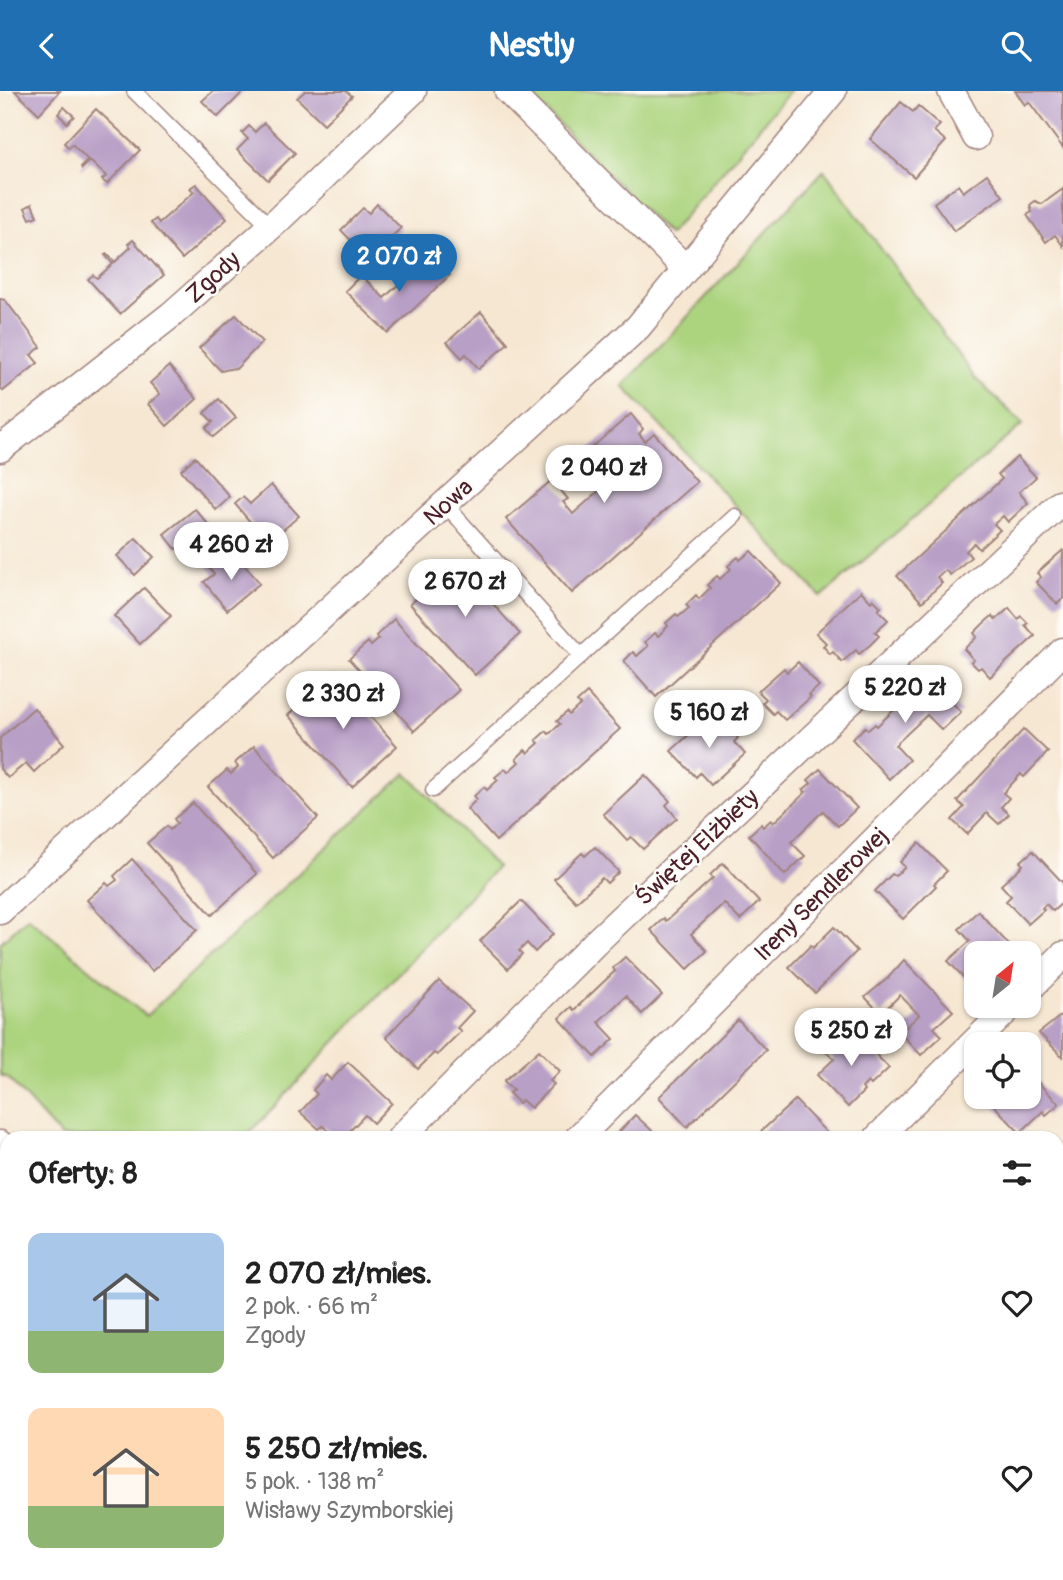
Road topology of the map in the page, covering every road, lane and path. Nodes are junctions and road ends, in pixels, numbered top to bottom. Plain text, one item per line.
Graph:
1 (134, 91) edge
2 (414, 91) edge
3 (508, 91) edge
4 (833, 91) edge
5 (951, 91) edge
6 (976, 137) dead end
7 (270, 226) junction
8 (687, 269) junction
9 (0, 449) edge
10 (446, 504) junction
11 (1060, 504) dead end
12 (735, 516) dead end
13 (1063, 651) edge
14 (581, 656) junction
15 (433, 790) dead end
16 (0, 911) edge
17 (1063, 955) edge
18 (1041, 977) edge
19 (998, 1019) edge
20 (407, 1131) edge
21 (585, 1131) edge
22 (884, 1131) edge

1 - 7 lane
2 - 7 street, Zgody
3 - 8 street
4 - 8 street, Nowa
5 - 6 street
7 - 9 street, Zgody
8 - 10 street, Nowa
10 - 14 lane
10 - 16 street, Nowa
11 - 20 street, Świętej Elżbiety
12 - 14 lane
13 - 21 street, Ireny Sendlerowej
14 - 15 lane
17 - 18 street
19 - 22 street

